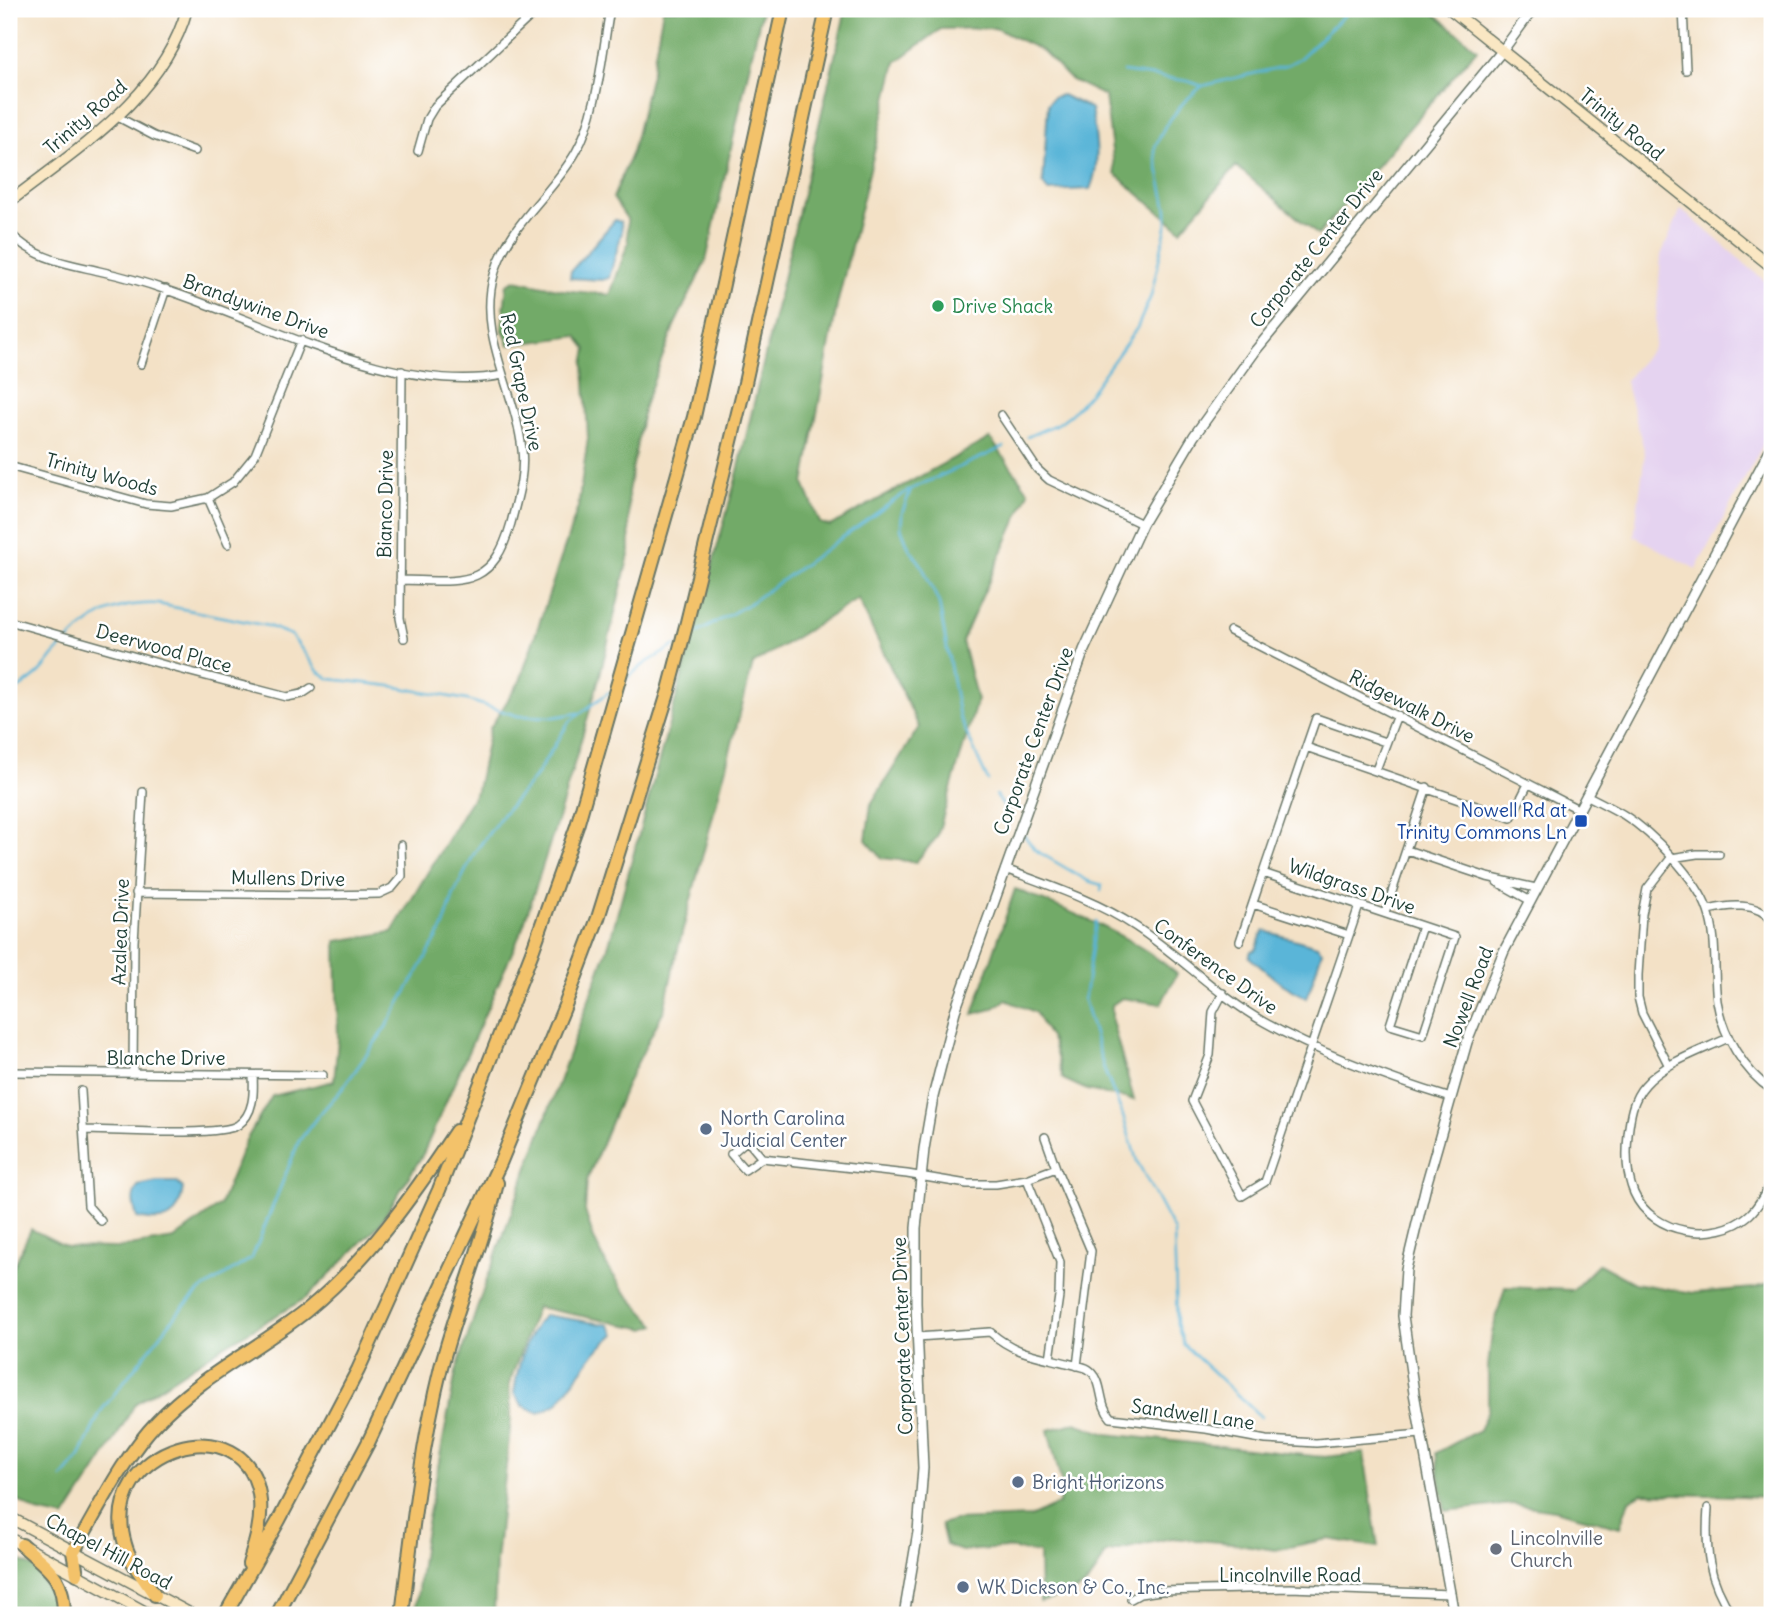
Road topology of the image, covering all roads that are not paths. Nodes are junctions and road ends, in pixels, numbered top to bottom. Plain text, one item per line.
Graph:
1 (187, 9) edge
2 (538, 9) edge
3 (610, 9) edge
4 (783, 9) edge
5 (827, 9) edge
6 (1450, 9) edge
7 (1533, 9) edge
8 (1683, 9) edge
9 (1503, 50) junction
10 (1686, 70) dead end
11 (116, 116) junction
12 (195, 151) dead end
13 (418, 151) dead end
14 (9, 202) edge
15 (9, 232) edge
16 (1772, 267) edge
17 (166, 289) junction
18 (301, 340) junction
19 (141, 364) dead end
20 (402, 371) junction
21 (503, 375) junction
22 (1001, 415) dead end
23 (1772, 446) edge
24 (9, 466) edge
25 (208, 498) junction
26 (1142, 524) junction
27 (228, 544) dead end
28 (400, 580) junction
29 (9, 621) edge
30 (1230, 631) dead end
31 (404, 638) dead end
32 (311, 688) dead end
33 (1397, 715) junction
34 (1385, 741) junction
35 (1306, 747) junction
36 (1376, 770) junction
37 (1528, 784) junction
38 (1427, 787) junction
39 (143, 792) dead end
40 (1586, 795) junction
41 (1578, 809) junction
42 (401, 845) dead end
43 (1407, 850) junction
44 (1719, 854) dead end
45 (1671, 858) junction
46 (1005, 869) junction
47 (1263, 873) junction
48 (1487, 877) junction
49 (1536, 888) junction
50 (136, 893) junction
51 (1529, 900) junction
52 (1253, 904) junction
53 (1359, 906) junction
54 (1708, 910) junction
55 (1385, 913) junction
56 (1772, 921) edge
57 (1422, 926) junction
58 (1349, 935) junction
59 (1240, 941) dead end
60 (1223, 993) junction
61 (1728, 1038) junction
62 (1311, 1047) junction
63 (1669, 1066) junction
64 (9, 1072) edge
65 (133, 1074) junction
66 (253, 1075) junction
67 (323, 1075) dead end
68 (1772, 1090) edge
69 (81, 1091) dead end
70 (1451, 1098) junction
71 (470, 1111) junction
72 (85, 1130) junction
73 (1045, 1137) dead end
74 (762, 1158) dead end
75 (501, 1161) junction
76 (1056, 1168) junction
77 (920, 1176) junction
78 (1027, 1179) junction
79 (1772, 1180) edge
80 (1769, 1196) edge
81 (101, 1221) dead end
82 (917, 1337) junction
83 (1050, 1359) junction
84 (1077, 1366) junction
85 (1421, 1434) junction
86 (1708, 1508) dead end
87 (9, 1517) edge
88 (9, 1538) edge
89 (22, 1545) junction
90 (73, 1552) junction
91 (77, 1574) junction
92 (244, 1582) junction
93 (1451, 1594) junction
94 (155, 1595) junction
95 (1131, 1599) dead end
96 (1772, 1611) edge
97 (191, 1614) edge
98 (64, 1615) edge
99 (150, 1615) edge
100 (225, 1615) edge
101 (277, 1615) edge
102 (402, 1615) edge
103 (904, 1615) edge
104 (1454, 1615) edge
105 (1732, 1615) edge
106 (1767, 1615) edge

1 - 11 main road, Trinity Road
2 - 13 street
3 - 21 street, Red Grape Drive
4 - 71 highway
5 - 75 highway
6 - 9 main road, Trinity Road
7 - 9 street, Corporate Center Drive
8 - 10 street
9 - 16 main road, Trinity Road
9 - 26 street, Corporate Center Drive
11 - 12 street
11 - 14 main road, Trinity Road
15 - 17 street, Brandywine Drive
17 - 18 street, Brandywine Drive
17 - 19 street
18 - 20 street, Brandywine Drive
18 - 25 street, Trinity Woods
20 - 21 street, Brandywine Drive
20 - 28 street, Bianco Drive
21 - 28 street, Red Grape Drive
22 - 26 street
23 - 40 street, Nowell Road
24 - 25 street, Trinity Woods
25 - 27 street
26 - 46 street, Corporate Center Drive
28 - 31 street, Bianco Drive
29 - 32 street, Deerwood Place
30 - 33 street, Ridgewalk Drive
33 - 34 street
33 - 37 street, Ridgewalk Drive
34 - 35 street, Wildgrass Drive
34 - 36 street
35 - 36 street
35 - 47 street, Wildgrass Drive
36 - 38 street
37 - 38 street
37 - 41 street, Ridgewalk Drive
38 - 43 street
39 - 50 street, Azalea Drive
40 - 41 street, Nowell Road
40 - 45 street
41 - 49 street, Nowell Road
42 - 50 street, Mullens Drive
43 - 48 street
43 - 55 street
44 - 45 street
45 - 54 street
45 - 63 street
46 - 60 street, Conference Drive
46 - 77 street, Corporate Center Drive
47 - 52 street
47 - 53 street, Wildgrass Drive
48 - 49 street
48 - 51 street
49 - 51 street, Nowell Road
50 - 65 street, Azalea Drive
51 - 70 street, Nowell Road
52 - 58 street
52 - 59 street
53 - 55 street, Wildgrass Drive
53 - 58 street
54 - 56 street
54 - 61 street
55 - 57 street, Wildgrass Drive
57 - 57 street, Wildgrass Drive
58 - 62 street
60 - 62 street, Conference Drive
60 - 62 street
61 - 63 street
61 - 68 street
62 - 70 street, Conference Drive
63 - 80 street
64 - 65 street, Blanche Drive
65 - 66 street, Blanche Drive
66 - 67 street, Blanche Drive
66 - 72 street
69 - 72 street
70 - 85 street, Nowell Road
71 - 90 highway
71 - 92 highway
72 - 81 street
73 - 76 street
74 - 77 street
75 - 101 highway
75 - 102 highway
76 - 78 street
76 - 84 street
77 - 78 street
77 - 82 street, Corporate Center Drive
78 - 83 street
79 - 80 street
82 - 83 street, Sandwell Lane
82 - 103 street, Corporate Center Drive
83 - 84 street, Sandwell Lane
84 - 85 street, Sandwell Lane
85 - 93 street, Nowell Road
86 - 105 street
87 - 90 main road, Chapel Hill Road
88 - 89 main road, Chapel Hill Road
89 - 91 main road, Chapel Hill Road
89 - 98 highway
90 - 91 highway
90 - 94 main road, Chapel Hill Road
91 - 99 main road, Chapel Hill Road
92 - 94 highway
92 - 100 highway
93 - 95 street, Lincolnville Road
93 - 104 street, Nowell Road
94 - 97 main road, Chapel Hill Road
96 - 106 street

